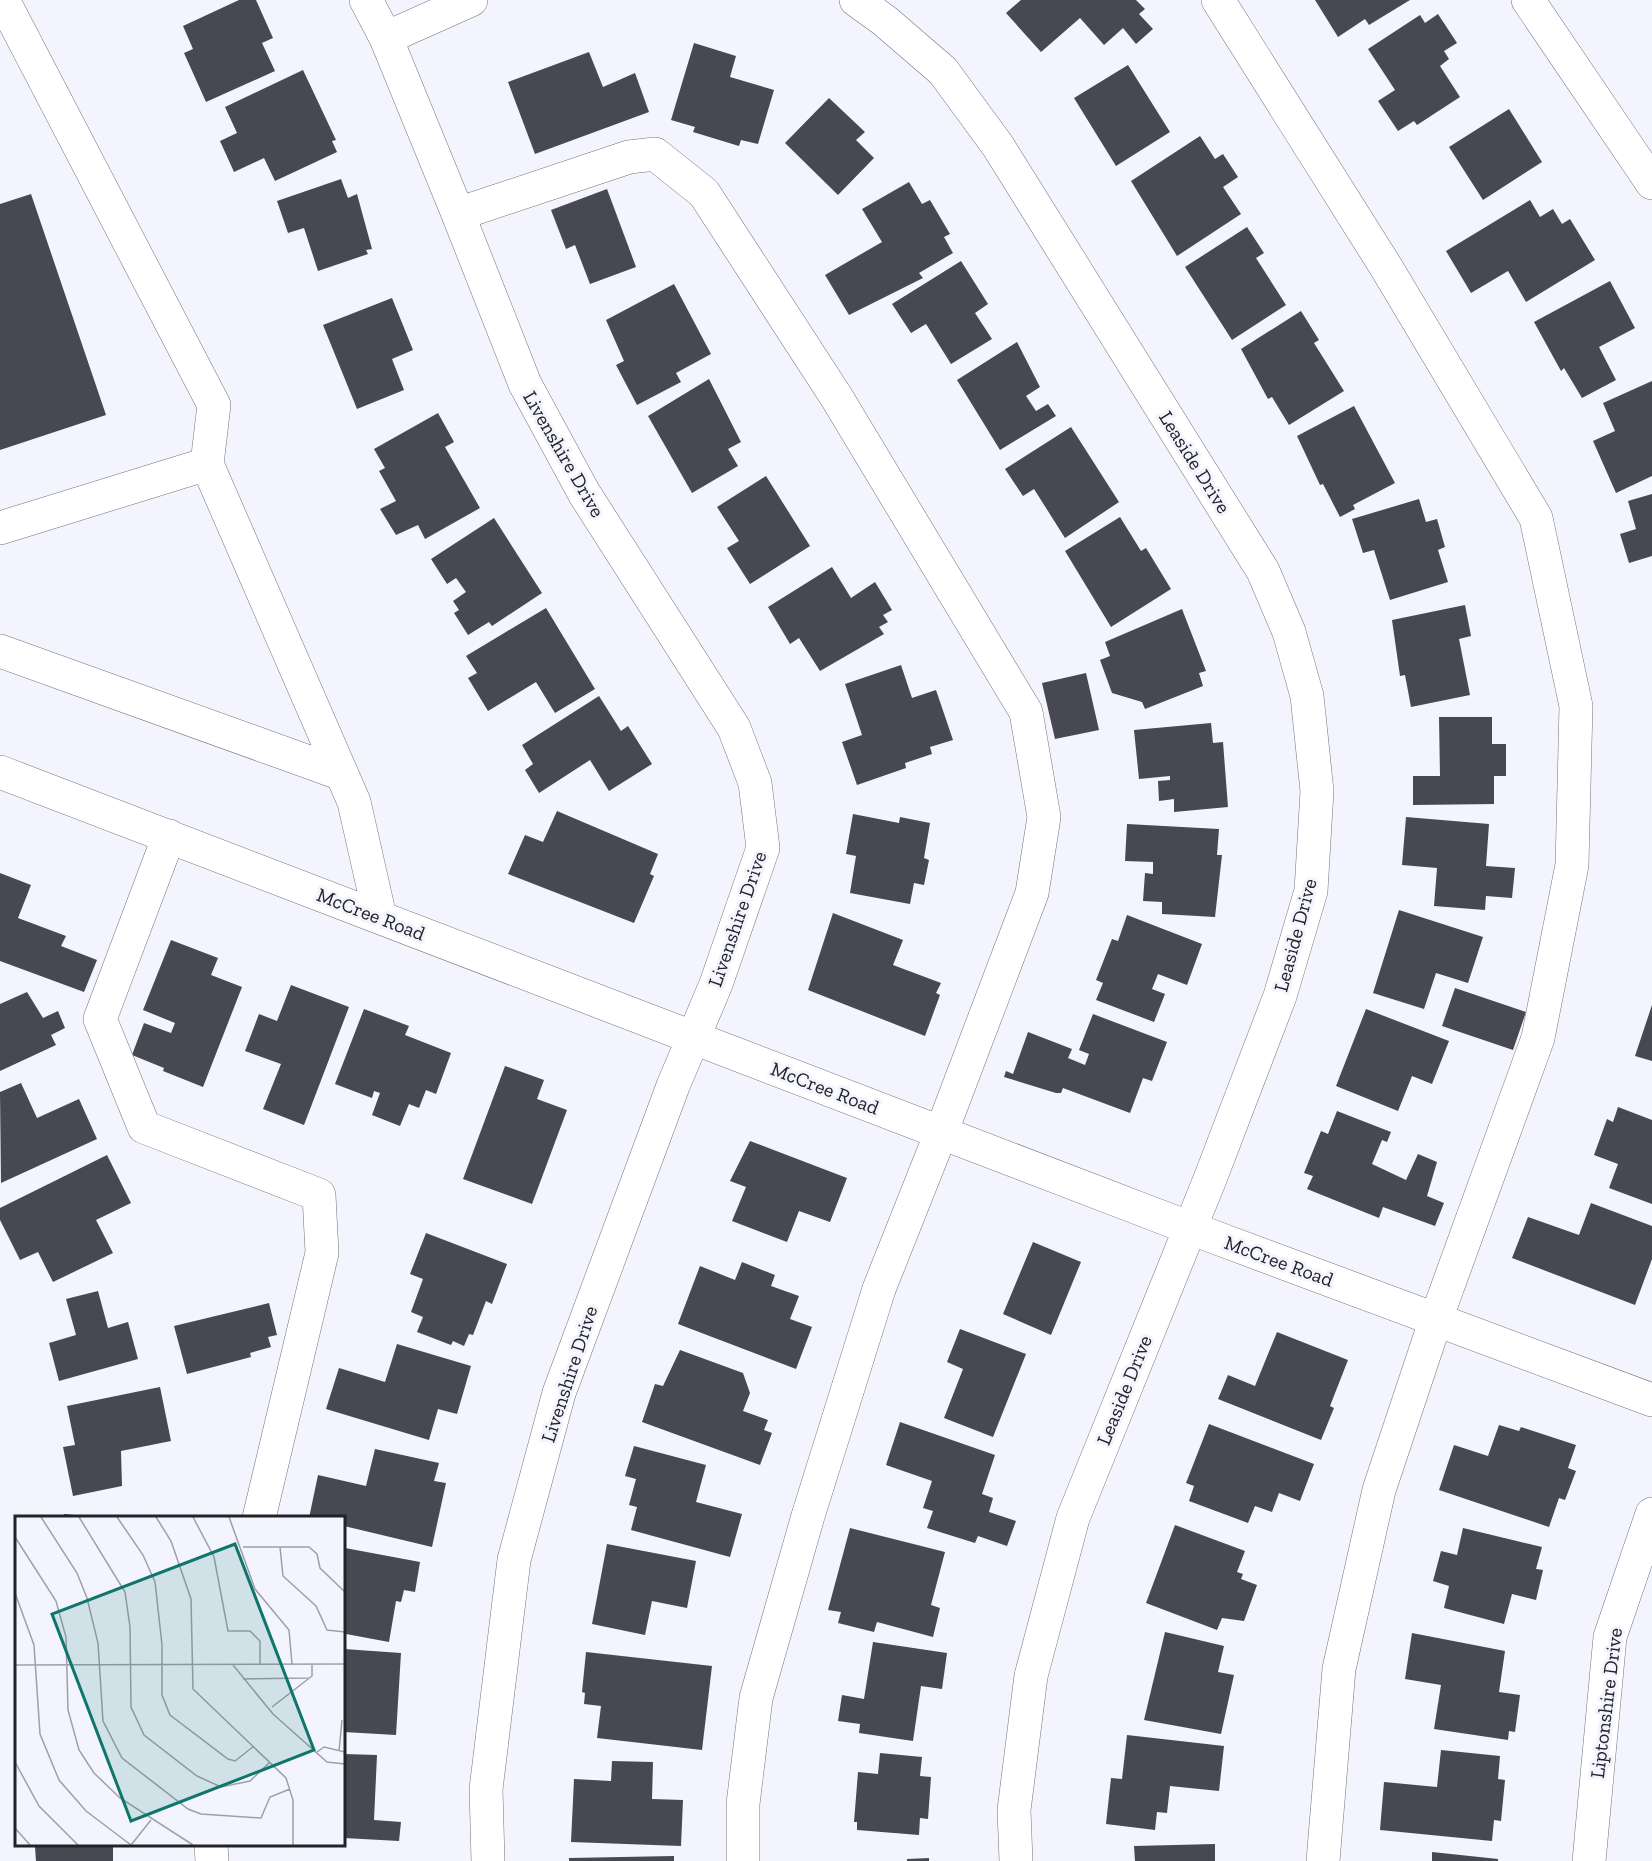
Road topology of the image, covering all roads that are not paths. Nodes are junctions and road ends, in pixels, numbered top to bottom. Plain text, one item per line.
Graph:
1 (3, 0) edge
2 (366, 0) edge
3 (471, 0) edge
4 (856, 0) edge
5 (1218, 0) edge
6 (1528, 0) edge
7 (386, 38) junction
8 (1652, 183) edge
9 (458, 214) junction
10 (207, 464) junction
11 (0, 528) edge
12 (0, 651) edge
13 (0, 772) edge
14 (342, 774) junction
15 (169, 836) junction
16 (380, 917) junction
17 (694, 1038) junction
18 (941, 1133) junction
19 (1190, 1228) junction
20 (1436, 1319) junction
21 (1652, 1400) edge
22 (1652, 1514) edge
23 (259, 1516) edge
24 (211, 1846) edge
25 (212, 1861) edge
26 (488, 1861) edge
27 (743, 1861) edge
28 (1016, 1861) edge
29 (1323, 1861) edge
30 (1589, 1861) edge

1 - 10 street
2 - 7 street, Livenshire Drive
3 - 7 street
4 - 19 street, Leaside Drive
5 - 20 street
6 - 8 street
7 - 9 street, Livenshire Drive
9 - 17 street, Livenshire Drive
9 - 18 street
10 - 11 street
10 - 14 street
12 - 14 street
13 - 15 street, McCree Road
14 - 16 street
15 - 16 street, McCree Road
15 - 23 street
16 - 17 street, McCree Road
17 - 18 street, McCree Road
17 - 26 street, Livenshire Drive
18 - 19 street, McCree Road
18 - 27 street
19 - 20 street, McCree Road
19 - 28 street, Leaside Drive
20 - 21 street, McCree Road
20 - 29 street
22 - 30 street, Liptonshire Drive
24 - 25 street

